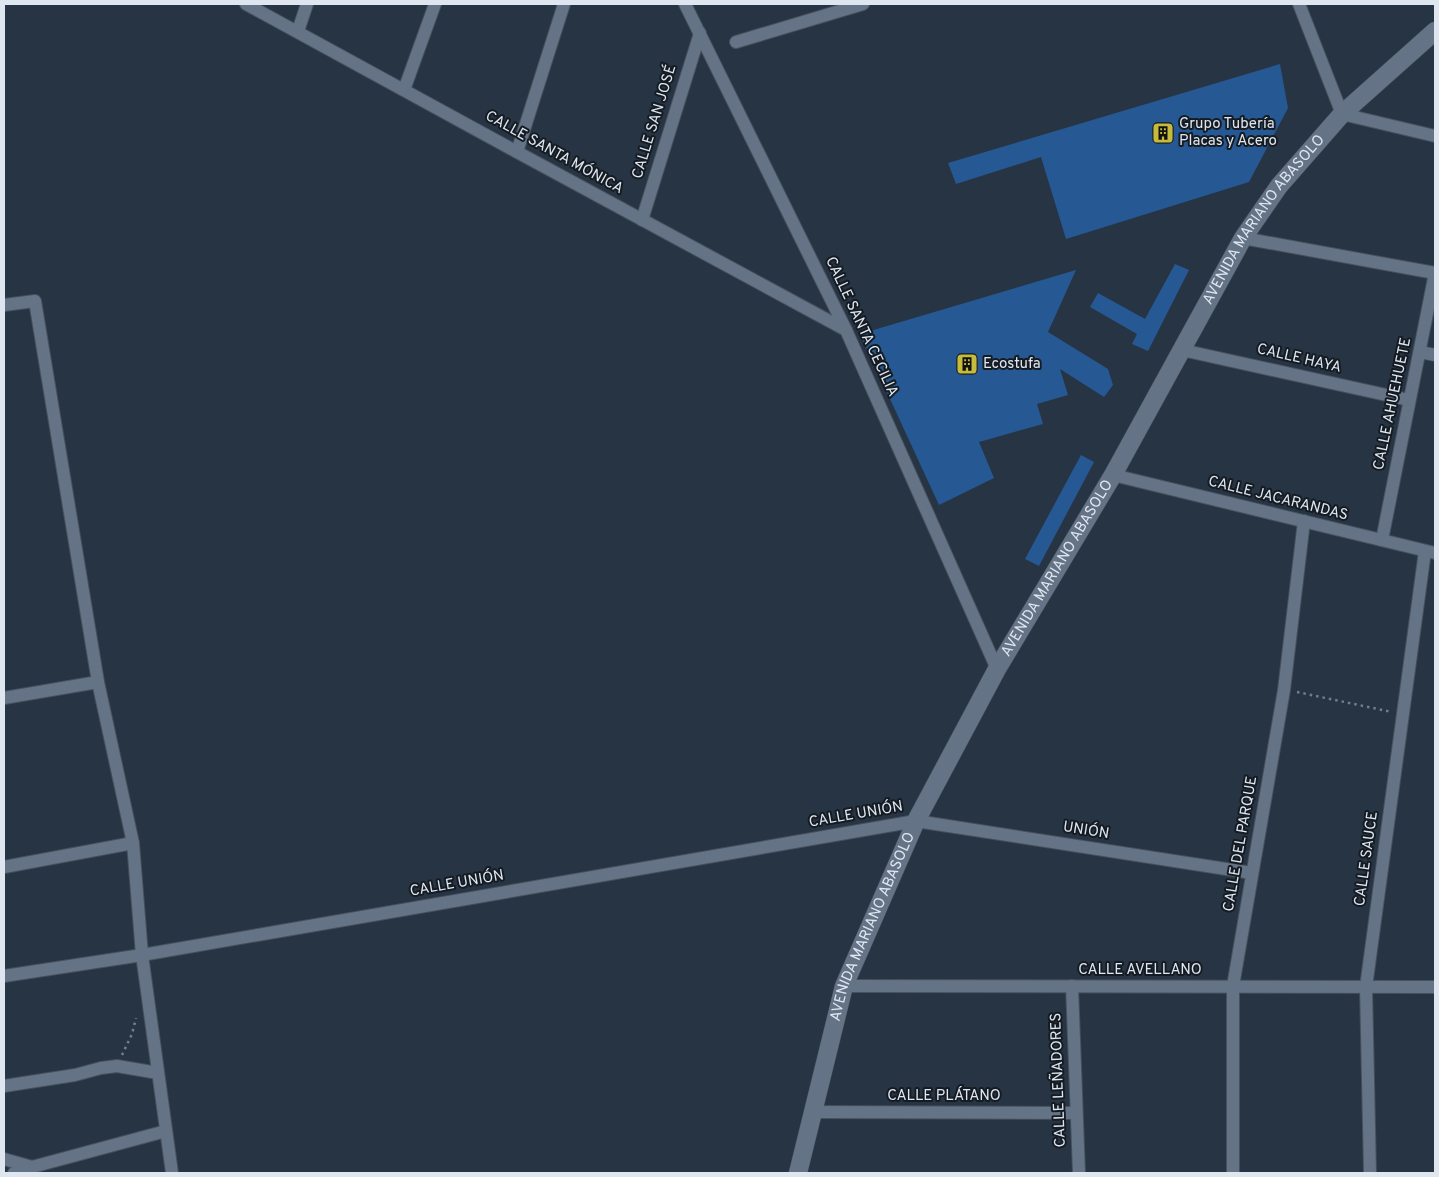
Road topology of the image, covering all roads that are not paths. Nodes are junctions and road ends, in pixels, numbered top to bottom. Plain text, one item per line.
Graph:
1 (246, 4) edge
2 (307, 4) edge
3 (435, 4) edge
4 (564, 4) edge
5 (685, 4) edge
6 (863, 4) edge
7 (1299, 4) edge
8 (298, 31) junction
9 (1435, 31) edge
10 (700, 33) junction
11 (736, 42) dead end
12 (404, 90) junction
13 (1342, 114) junction
14 (1435, 136) edge
15 (517, 152) junction
16 (642, 220) junction
17 (1243, 238) junction
18 (1435, 273) edge
19 (4, 305) edge
20 (846, 330) junction
21 (1182, 350) junction
22 (1420, 352) junction
23 (1435, 355) edge
24 (1409, 400) junction
25 (1113, 475) junction
26 (1304, 522) junction
27 (1382, 540) junction
28 (1430, 552) edge
29 (997, 669) junction
30 (98, 682) junction
31 (4, 698) edge
32 (916, 821) junction
33 (133, 844) junction
34 (4, 868) edge
35 (1252, 873) junction
36 (142, 955) junction
37 (4, 976) edge
38 (844, 986) junction
39 (1072, 986) junction
40 (1232, 986) junction
41 (1366, 986) junction
42 (1435, 986) edge
43 (158, 1074) junction
44 (4, 1086) edge
45 (812, 1112) junction
46 (1076, 1113) junction
47 (166, 1131) junction
48 (4, 1159) edge
49 (32, 1167) junction
50 (14, 1173) edge
51 (172, 1173) edge
52 (798, 1173) edge
53 (1079, 1173) edge
54 (1233, 1173) edge
55 (1370, 1173) edge

1 - 8 street, CALLE SANTA MÓNICA
2 - 8 street
3 - 12 street
4 - 15 street
5 - 10 street, CALLE SANTA CECILIA
6 - 11 street
7 - 13 street
8 - 12 street, CALLE SANTA MÓNICA
9 - 13 street, AVENIDA MARIANO ABASOLO
10 - 16 street, CALLE SAN JOSÉ
10 - 20 street, CALLE SANTA CECILIA
12 - 15 street, CALLE SANTA MÓNICA
13 - 14 street
13 - 17 street, AVENIDA MARIANO ABASOLO
15 - 16 street, CALLE SANTA MÓNICA
16 - 20 street, CALLE SANTA MÓNICA
17 - 18 street
17 - 21 street, AVENIDA MARIANO ABASOLO
18 - 22 street, CALLE AHUEHUETE
19 - 30 street
20 - 29 street, CALLE SANTA CECILIA
21 - 24 street, CALLE HAYA
21 - 25 street, AVENIDA MARIANO ABASOLO
22 - 23 street
22 - 24 street, CALLE AHUEHUETE
24 - 27 street, CALLE AHUEHUETE
25 - 26 street, CALLE JACARANDAS
25 - 29 street, AVENIDA MARIANO ABASOLO
26 - 27 street, CALLE JACARANDAS
26 - 35 street, CALLE DEL PARQUE
27 - 28 street, CALLE JACARANDAS
28 - 41 street, CALLE SAUCE
29 - 32 street, AVENIDA MARIANO ABASOLO
30 - 31 street
30 - 33 street
32 - 35 street, UNIÓN
32 - 36 street, CALLE UNIÓN
32 - 38 street, AVENIDA MARIANO ABASOLO
33 - 34 street
33 - 36 street
35 - 40 street, CALLE DEL PARQUE
36 - 37 street, CALLE UNIÓN
36 - 43 street
38 - 39 street, CALLE AVELLANO
38 - 45 street, AVENIDA MARIANO ABASOLO
39 - 40 street, CALLE AVELLANO
39 - 46 street, CALLE LEÑADORES
40 - 41 street, CALLE AVELLANO
40 - 54 street, CALLE DEL PARQUE
41 - 42 street, CALLE AVELLANO
41 - 55 street, CALLE SAUCE
43 - 44 street
43 - 47 street
45 - 46 street, CALLE PLÁTANO
45 - 52 street, AVENIDA MARIANO ABASOLO
46 - 53 street, CALLE LEÑADORES
47 - 49 street
47 - 51 street
48 - 49 street
49 - 50 street

